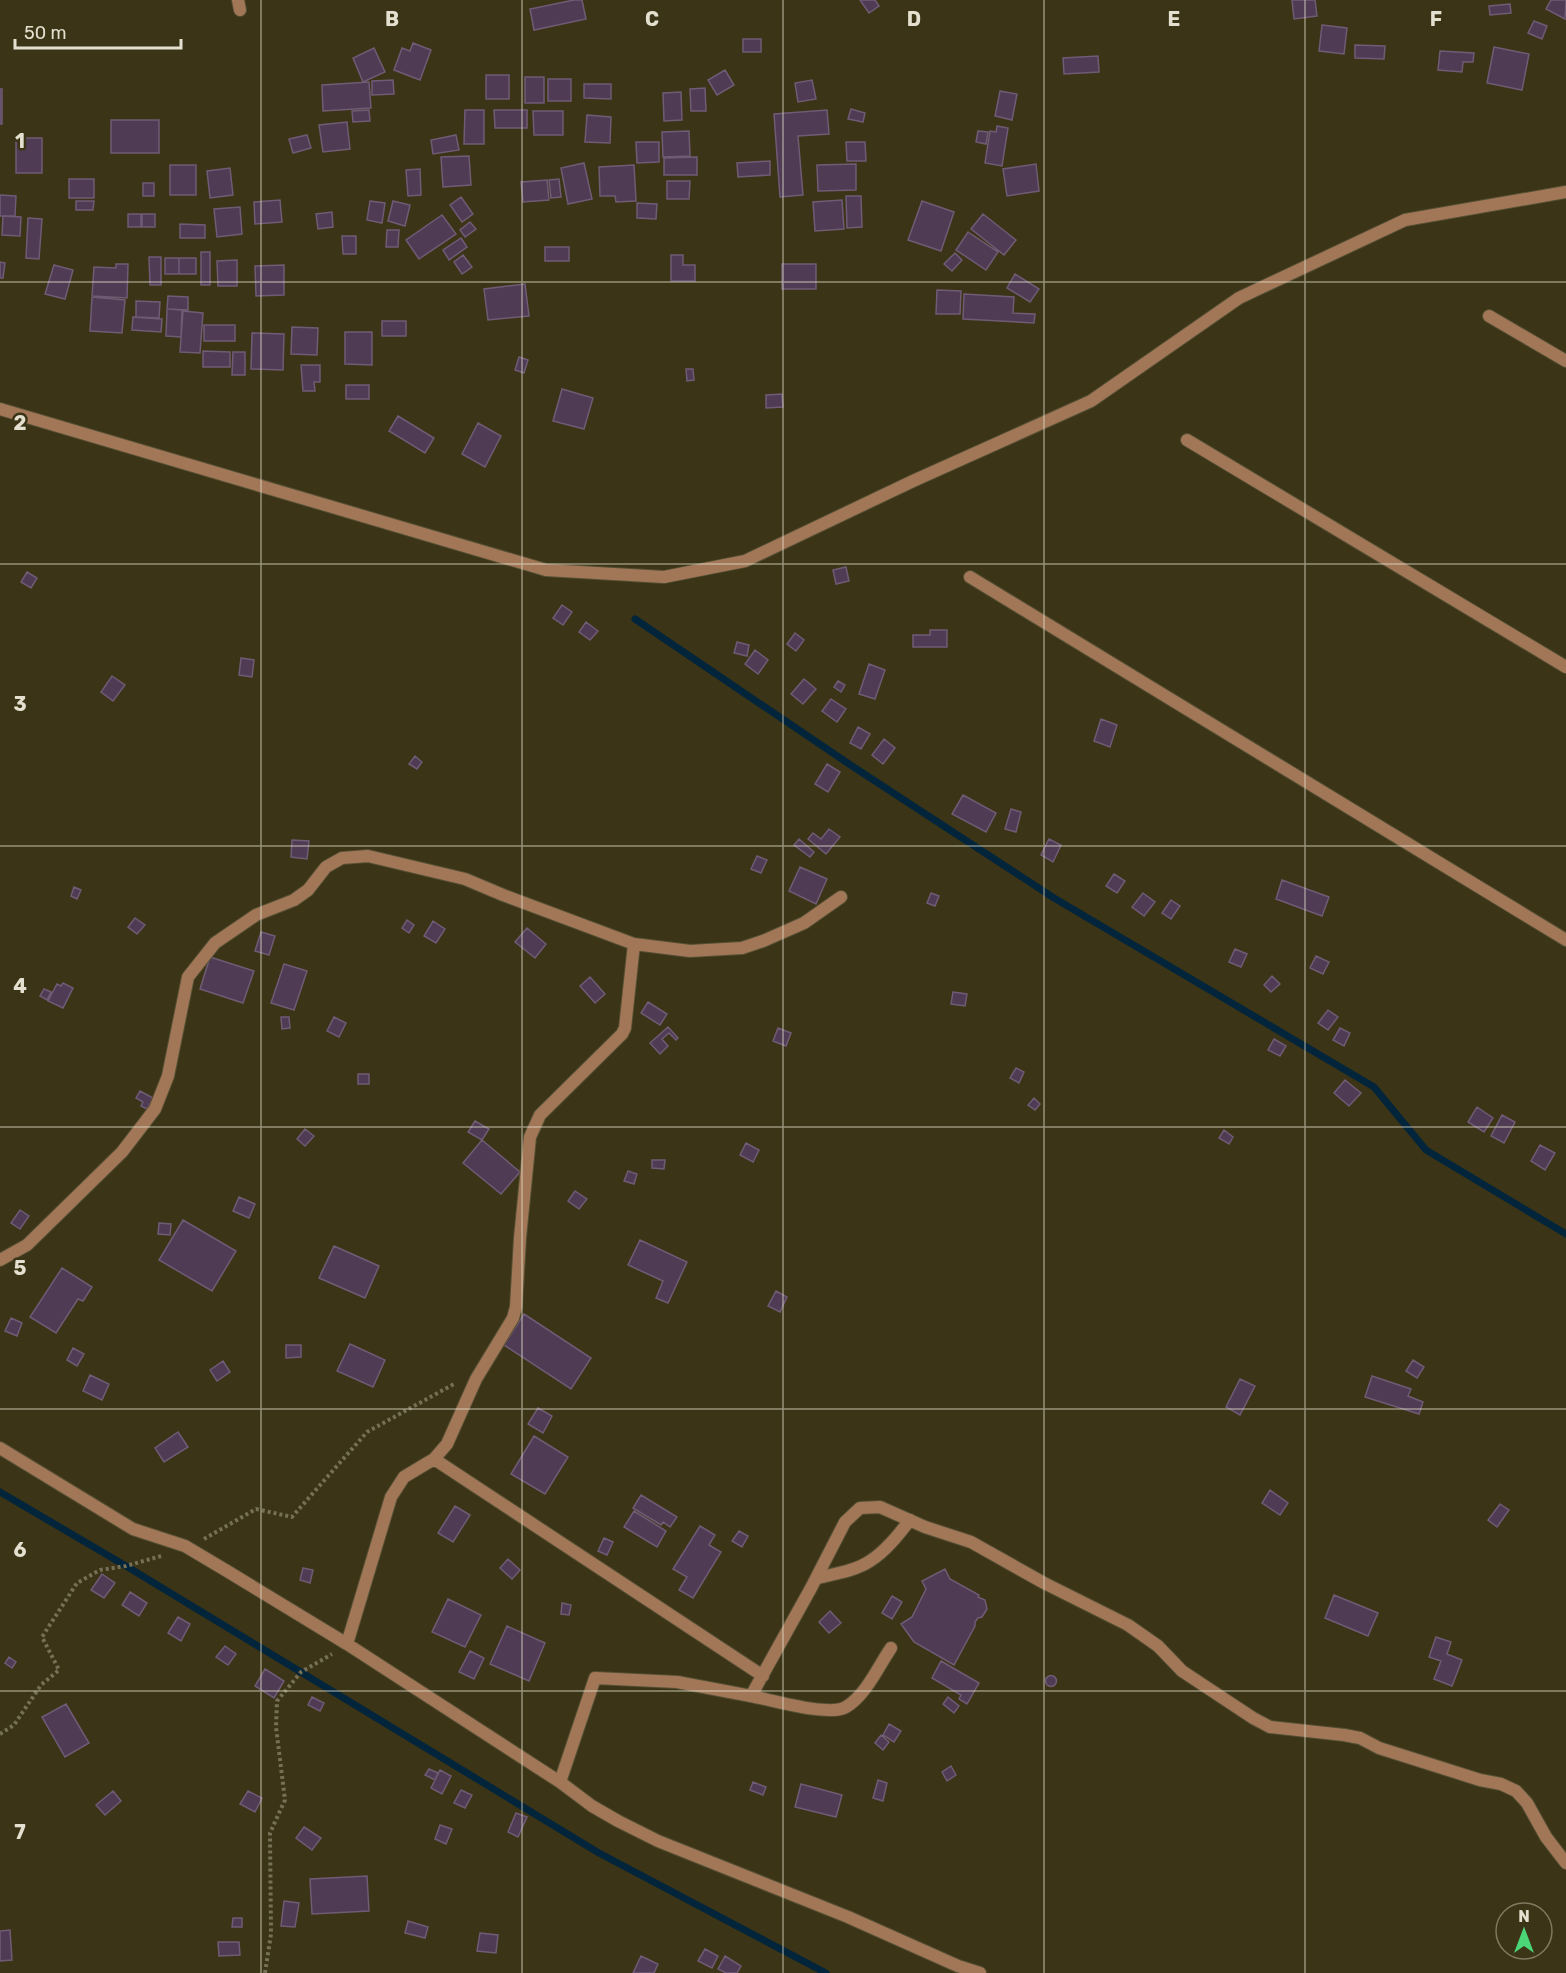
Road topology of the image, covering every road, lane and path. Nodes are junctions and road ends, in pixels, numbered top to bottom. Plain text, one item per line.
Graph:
1 (1566, 192) edge
2 (1489, 316) dead end
3 (1566, 361) edge
4 (0, 409) edge
5 (1187, 440) dead end
6 (970, 578) dead end
7 (1566, 668) edge
8 (841, 897) dead end
9 (1566, 940) edge
10 (634, 944) junction
11 (0, 1260) edge
12 (482, 1368) junction
13 (0, 1448) edge
14 (434, 1460) junction
15 (910, 1520) junction
16 (188, 1548) junction
17 (817, 1578) junction
18 (347, 1644) junction
19 (891, 1648) dead end
20 (763, 1676) junction
21 (751, 1696) junction
22 (0, 1734) edge
23 (560, 1782) junction
24 (1566, 1863) edge
25 (265, 1973) edge
26 (980, 1973) edge

1 - 4 street
2 - 3 street
5 - 7 street
6 - 9 street
8 - 10 street
10 - 11 street
10 - 12 street
12 - 14 street
12 - 16 path
13 - 16 street
14 - 18 street
14 - 20 street
15 - 17 street
15 - 17 street
15 - 24 street
16 - 18 street
16 - 22 path
17 - 20 street
18 - 23 street
18 - 25 path
19 - 21 street
20 - 21 street
21 - 23 street
23 - 26 street

